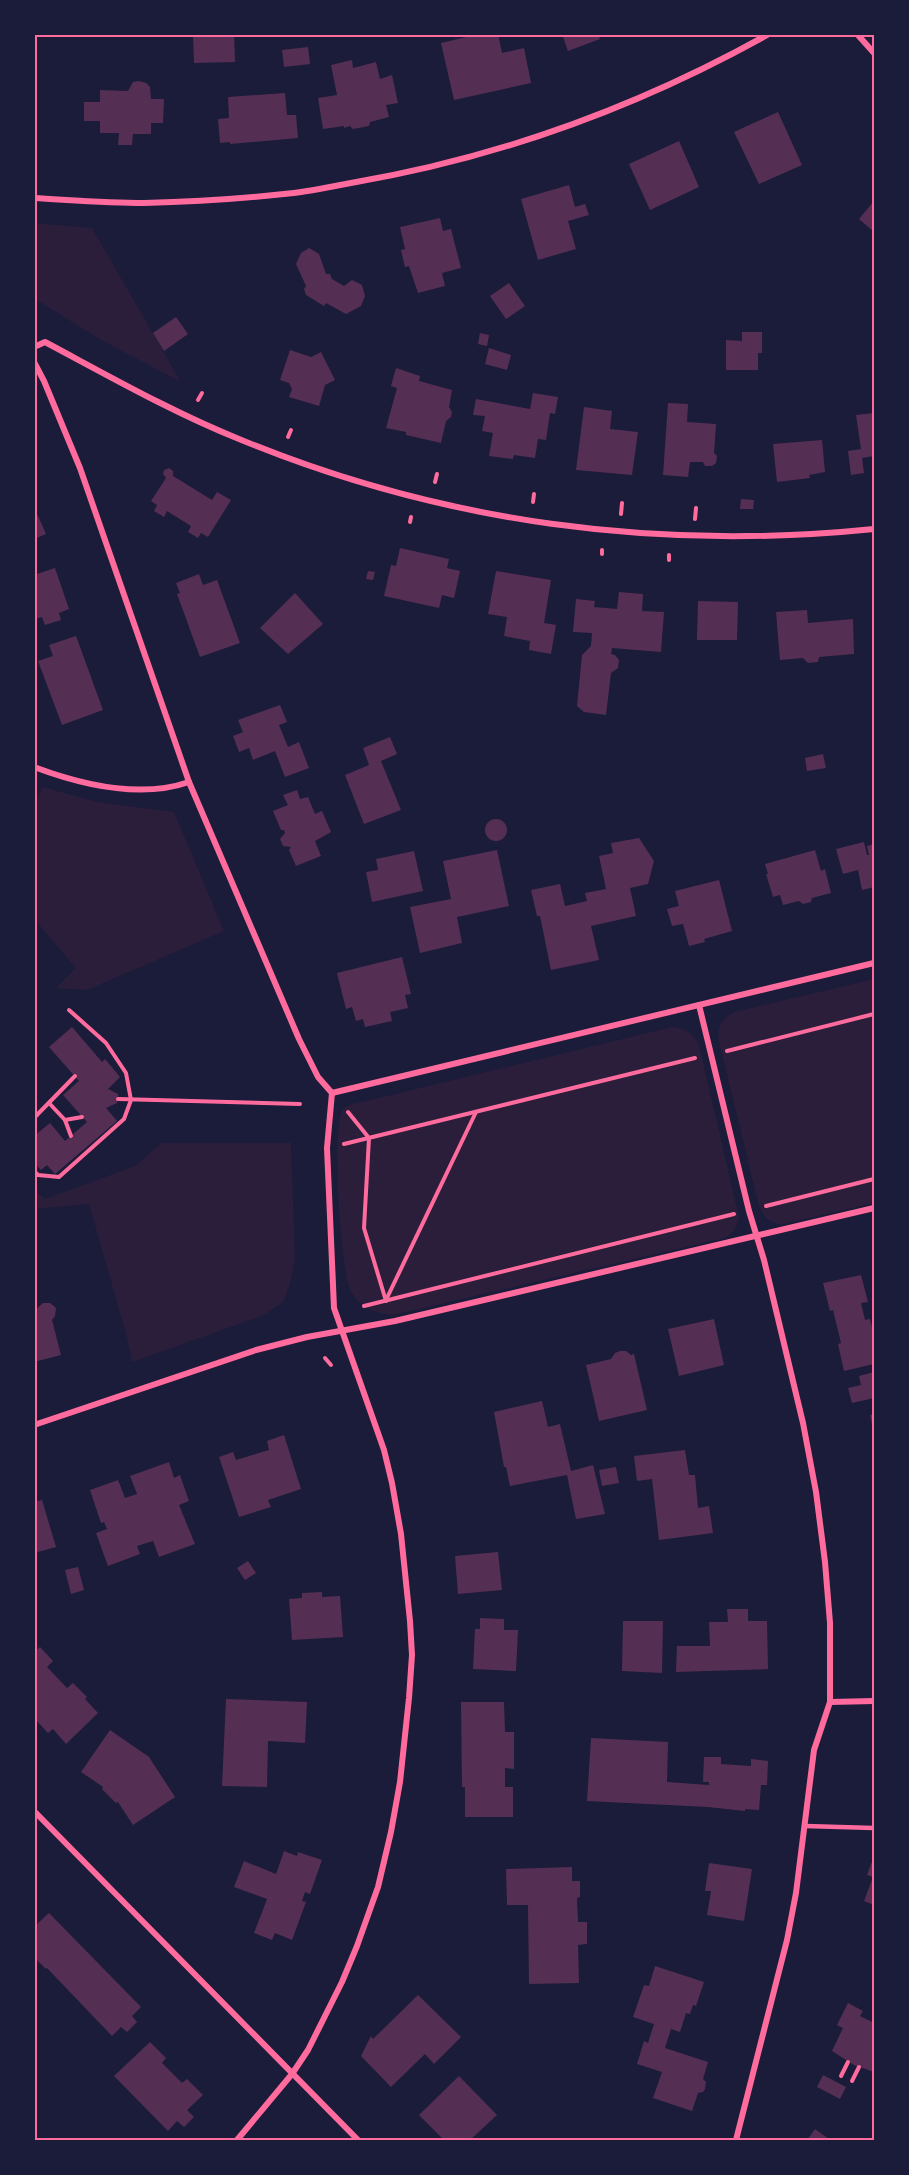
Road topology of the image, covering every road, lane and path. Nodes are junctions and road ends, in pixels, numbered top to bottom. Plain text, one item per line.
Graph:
1 (769, 34) edge
2 (857, 34) edge
3 (874, 53) edge
4 (34, 198) edge
5 (34, 347) edge
6 (34, 362) edge
7 (202, 393) dead end
8 (198, 400) dead end
9 (291, 430) dead end
10 (288, 437) dead end
11 (437, 474) dead end
12 (435, 482) dead end
13 (534, 494) dead end
14 (533, 502) dead end
15 (622, 503) dead end
16 (696, 508) dead end
17 (621, 514) dead end
18 (695, 519) dead end
19 (874, 529) edge
20 (34, 767) edge
21 (189, 782) junction
22 (874, 963) edge
23 (699, 1005) junction
24 (69, 1010) dead end
25 (874, 1014) edge
26 (722, 1052) dead end
27 (702, 1057) dead end
28 (75, 1076) dead end
29 (332, 1093) junction
30 (118, 1099) dead end
31 (131, 1100) junction
32 (49, 1103) junction
33 (300, 1104) dead end
34 (345, 1108) dead end
35 (476, 1111) junction
36 (82, 1117) dead end
37 (34, 1118) edge
38 (65, 1120) junction
39 (71, 1136) dead end
40 (369, 1138) junction
41 (327, 1148) junction
42 (34, 1171) edge
43 (874, 1179) edge
44 (759, 1208) dead end
45 (874, 1208) edge
46 (738, 1213) dead end
47 (756, 1237) junction
48 (386, 1301) junction
49 (364, 1306) dead end
50 (341, 1329) junction
51 (325, 1358) dead end
52 (331, 1365) dead end
53 (34, 1425) edge
54 (874, 1701) edge
55 (830, 1702) junction
56 (34, 1811) edge
57 (805, 1826) junction
58 (874, 1828) edge
59 (848, 2062) dead end
60 (859, 2067) dead end
61 (292, 2074) junction
62 (841, 2076) dead end
63 (852, 2081) dead end
64 (237, 2140) edge
65 (358, 2140) edge
66 (736, 2140) edge

1 - 4 street
2 - 3 street
5 - 19 street
6 - 21 street
7 - 8 path
9 - 10 path
11 - 12 path
13 - 14 path
15 - 17 path
16 - 18 path
20 - 21 street
21 - 29 street
22 - 23 street
23 - 29 street
23 - 47 street
24 - 31 path
25 - 26 path
27 - 35 path
28 - 32 path
29 - 41 street
30 - 31 path
31 - 33 path
31 - 42 path
32 - 37 path
32 - 38 path
34 - 40 path
35 - 40 path
35 - 48 path
36 - 38 path
38 - 39 path
40 - 41 path
40 - 48 path
41 - 50 street
43 - 44 path
45 - 47 street
46 - 48 path
47 - 50 street
47 - 55 street
48 - 49 path
50 - 53 street
50 - 61 street
51 - 52 path
54 - 55 street
55 - 57 street
56 - 61 street
57 - 58 lane
57 - 66 street
59 - 62 path
60 - 63 path
61 - 64 street
61 - 65 street

